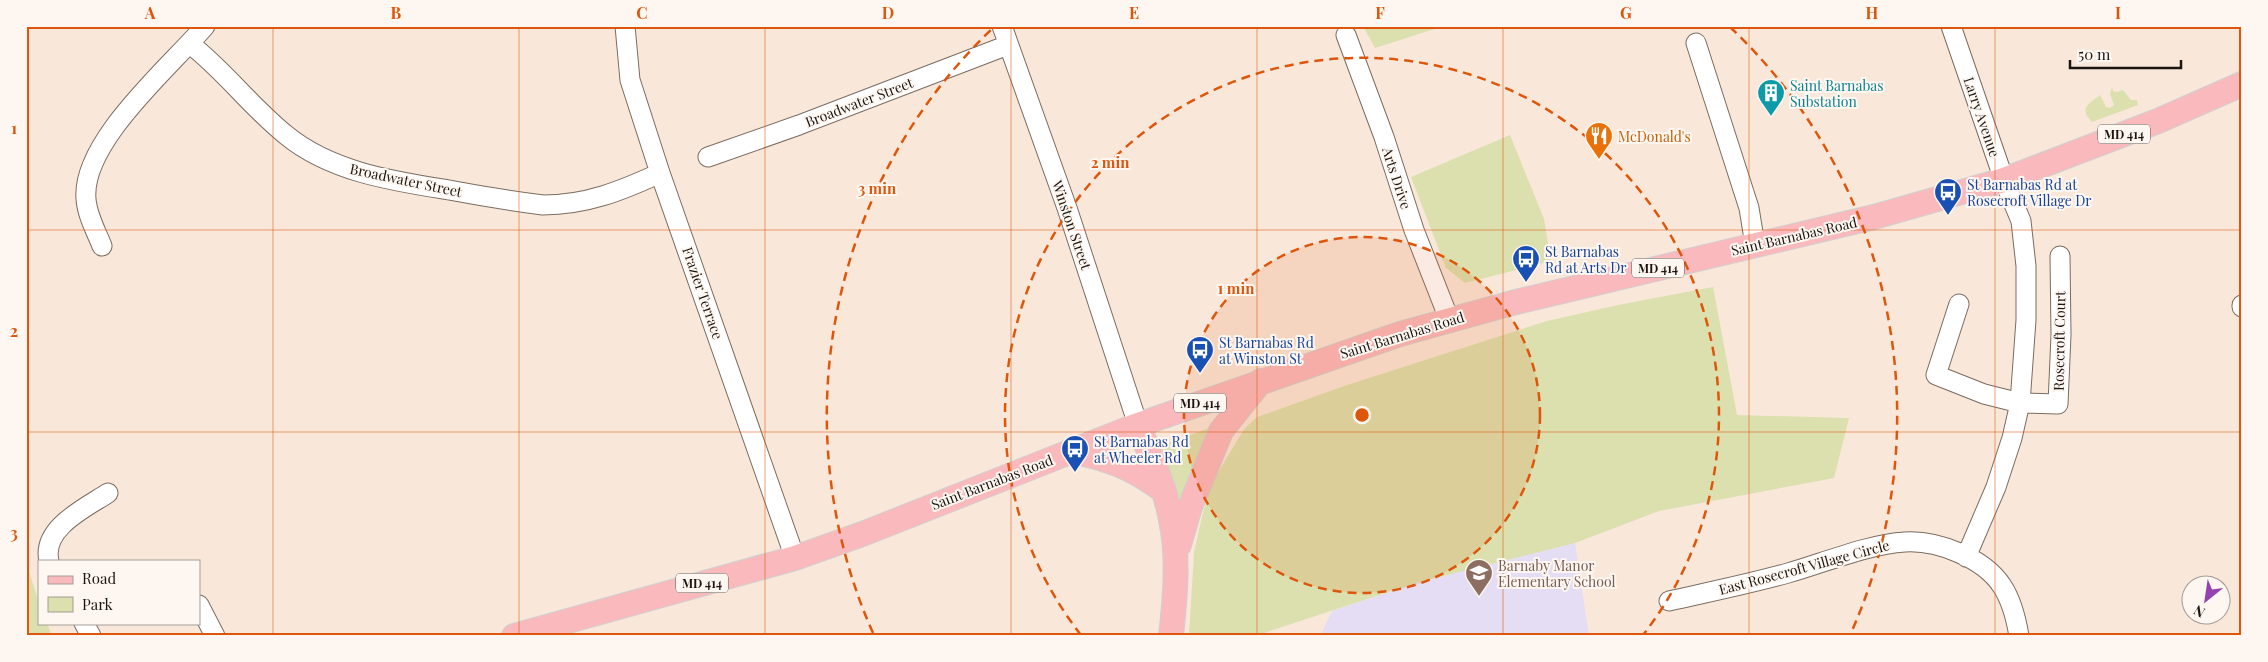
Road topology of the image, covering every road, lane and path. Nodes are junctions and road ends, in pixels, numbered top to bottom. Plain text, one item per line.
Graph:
1 (205, 26) edge
2 (625, 26) edge
3 (1002, 26) edge
4 (1951, 26) edge
5 (1346, 36) dead end
6 (1696, 43) dead end
7 (190, 44) junction
8 (1008, 45) junction
9 (2242, 84) edge
10 (708, 157) dead end
11 (660, 173) junction
12 (2004, 180) junction
13 (1755, 245) junction
14 (102, 246) dead end
15 (2060, 256) dead end
16 (1959, 304) dead end
17 (1449, 319) junction
18 (1261, 381) junction
19 (2020, 403) junction
20 (1138, 425) junction
21 (1070, 451) junction
22 (1164, 491) junction
23 (108, 493) dead end
24 (1966, 557) junction
25 (795, 558) junction
26 (49, 560) edge
27 (1176, 564) junction
28 (1669, 601) dead end
29 (200, 607) edge
30 (85, 624) edge
31 (91, 636) edge
32 (215, 636) edge
33 (514, 636) edge
34 (1171, 636) edge
35 (2019, 636) edge

1 - 7 street
2 - 11 street, Frazier Terrace
3 - 8 street, Winston Street
4 - 12 street, Larry Avenue
5 - 17 street, Arts Drive
6 - 13 street
7 - 11 street, Broadwater Street
7 - 14 street
8 - 10 street, Broadwater Street
8 - 20 street, Winston Street
9 - 12 main road, Saint Barnabas Road / MD 414
11 - 25 street, Frazier Terrace
12 - 13 main road, Saint Barnabas Road / MD 414
12 - 19 street, Larry Avenue
13 - 17 main road, Saint Barnabas Road / MD 414
15 - 19 street, Rosecroft Court
16 - 19 street, Rosecroft Court
17 - 18 main road, Saint Barnabas Road / MD 414
18 - 20 main road, Saint Barnabas Road / MD 414
18 - 27 main road
19 - 24 street, Larry Avenue
20 - 21 main road, Saint Barnabas Road / MD 414
20 - 22 main road
21 - 22 main road
21 - 25 main road, Saint Barnabas Road / MD 414
22 - 27 main road
23 - 26 street
24 - 28 street, East Rosecroft Village Circle
24 - 35 street, East Rosecroft Village Circle
25 - 33 main road, Saint Barnabas Road / MD 414
27 - 34 main road
29 - 32 street
30 - 31 street

